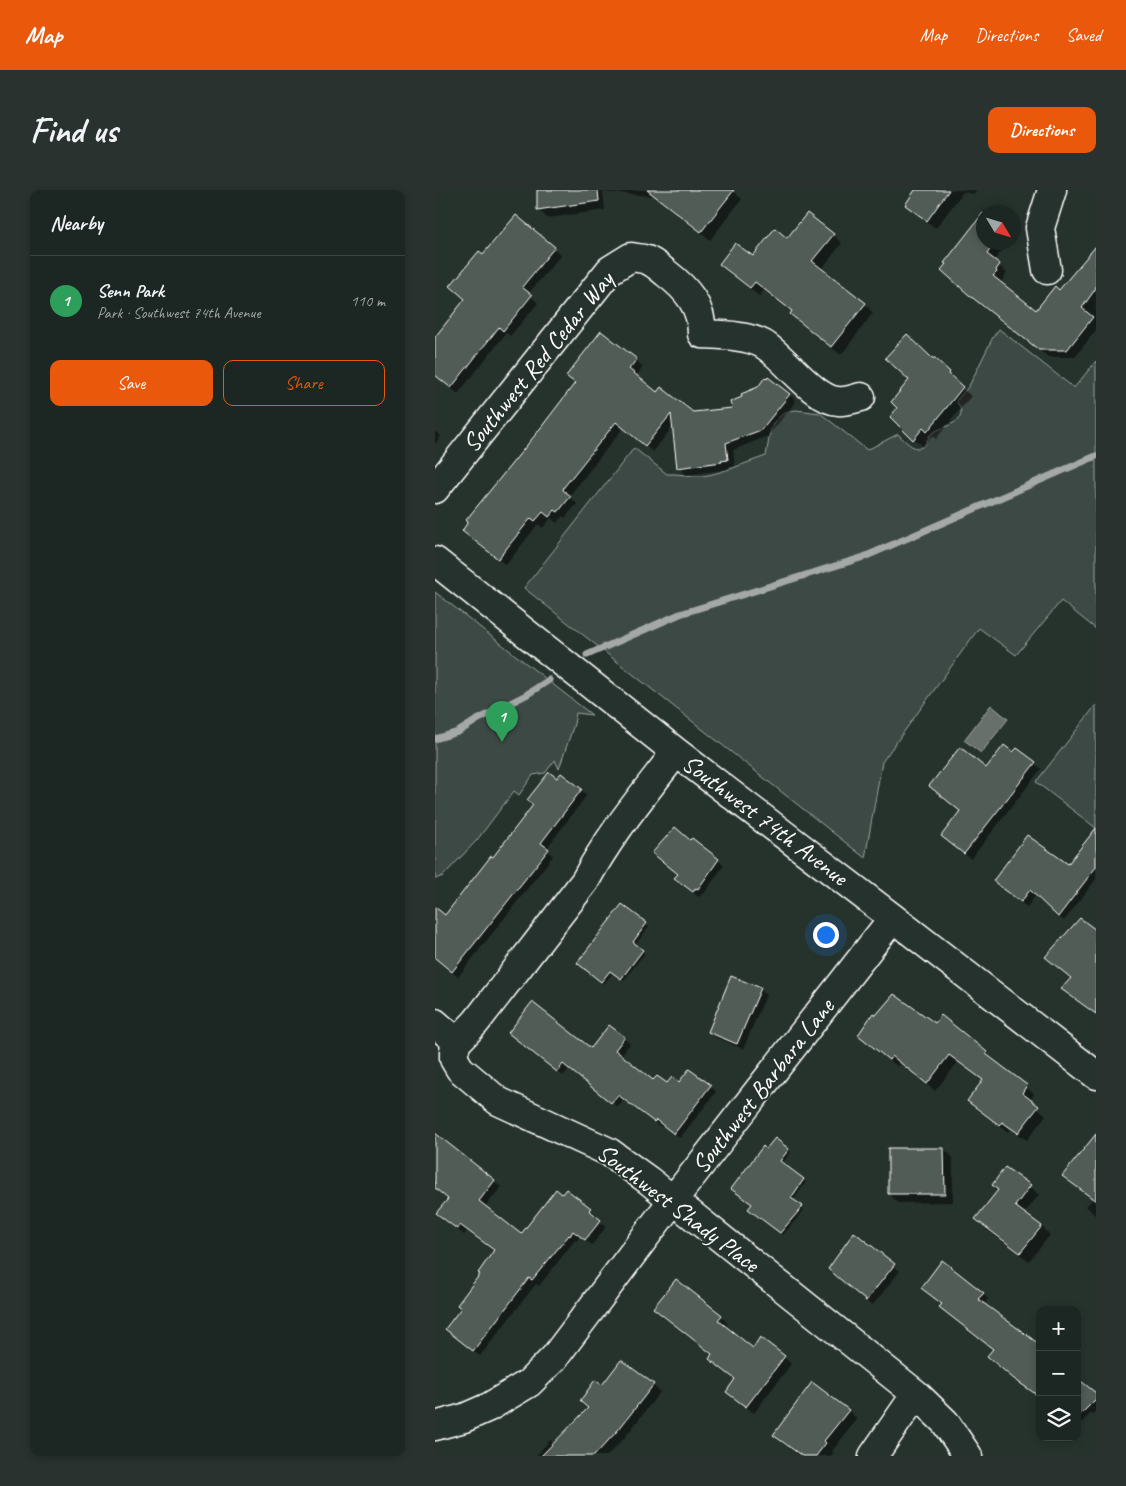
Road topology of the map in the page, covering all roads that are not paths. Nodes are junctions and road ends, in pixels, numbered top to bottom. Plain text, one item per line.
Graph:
1 (1052, 190) edge
2 (1047, 270) dead end
3 (861, 397) dead end
4 (435, 489) edge
5 (435, 562) edge
6 (677, 752) junction
7 (893, 918) junction
8 (435, 1023) edge
9 (457, 1042) junction
10 (1096, 1075) edge
11 (673, 1200) junction
12 (916, 1394) junction
13 (435, 1426) edge
14 (873, 1456) edge
15 (968, 1456) edge

1 - 2 street
3 - 4 street, Southwest Red Cedar Way
5 - 6 street, Southwest 74th Avenue
6 - 7 street, Southwest 74th Avenue
6 - 9 street
7 - 10 street, Southwest 74th Avenue
7 - 11 street, Southwest Barbara Lane
8 - 9 street
9 - 11 street, Southwest Shady Place
11 - 12 street, Southwest Shady Place
11 - 13 street, Southwest Barbara Lane
12 - 14 street
12 - 15 street, Southwest Shady Place

